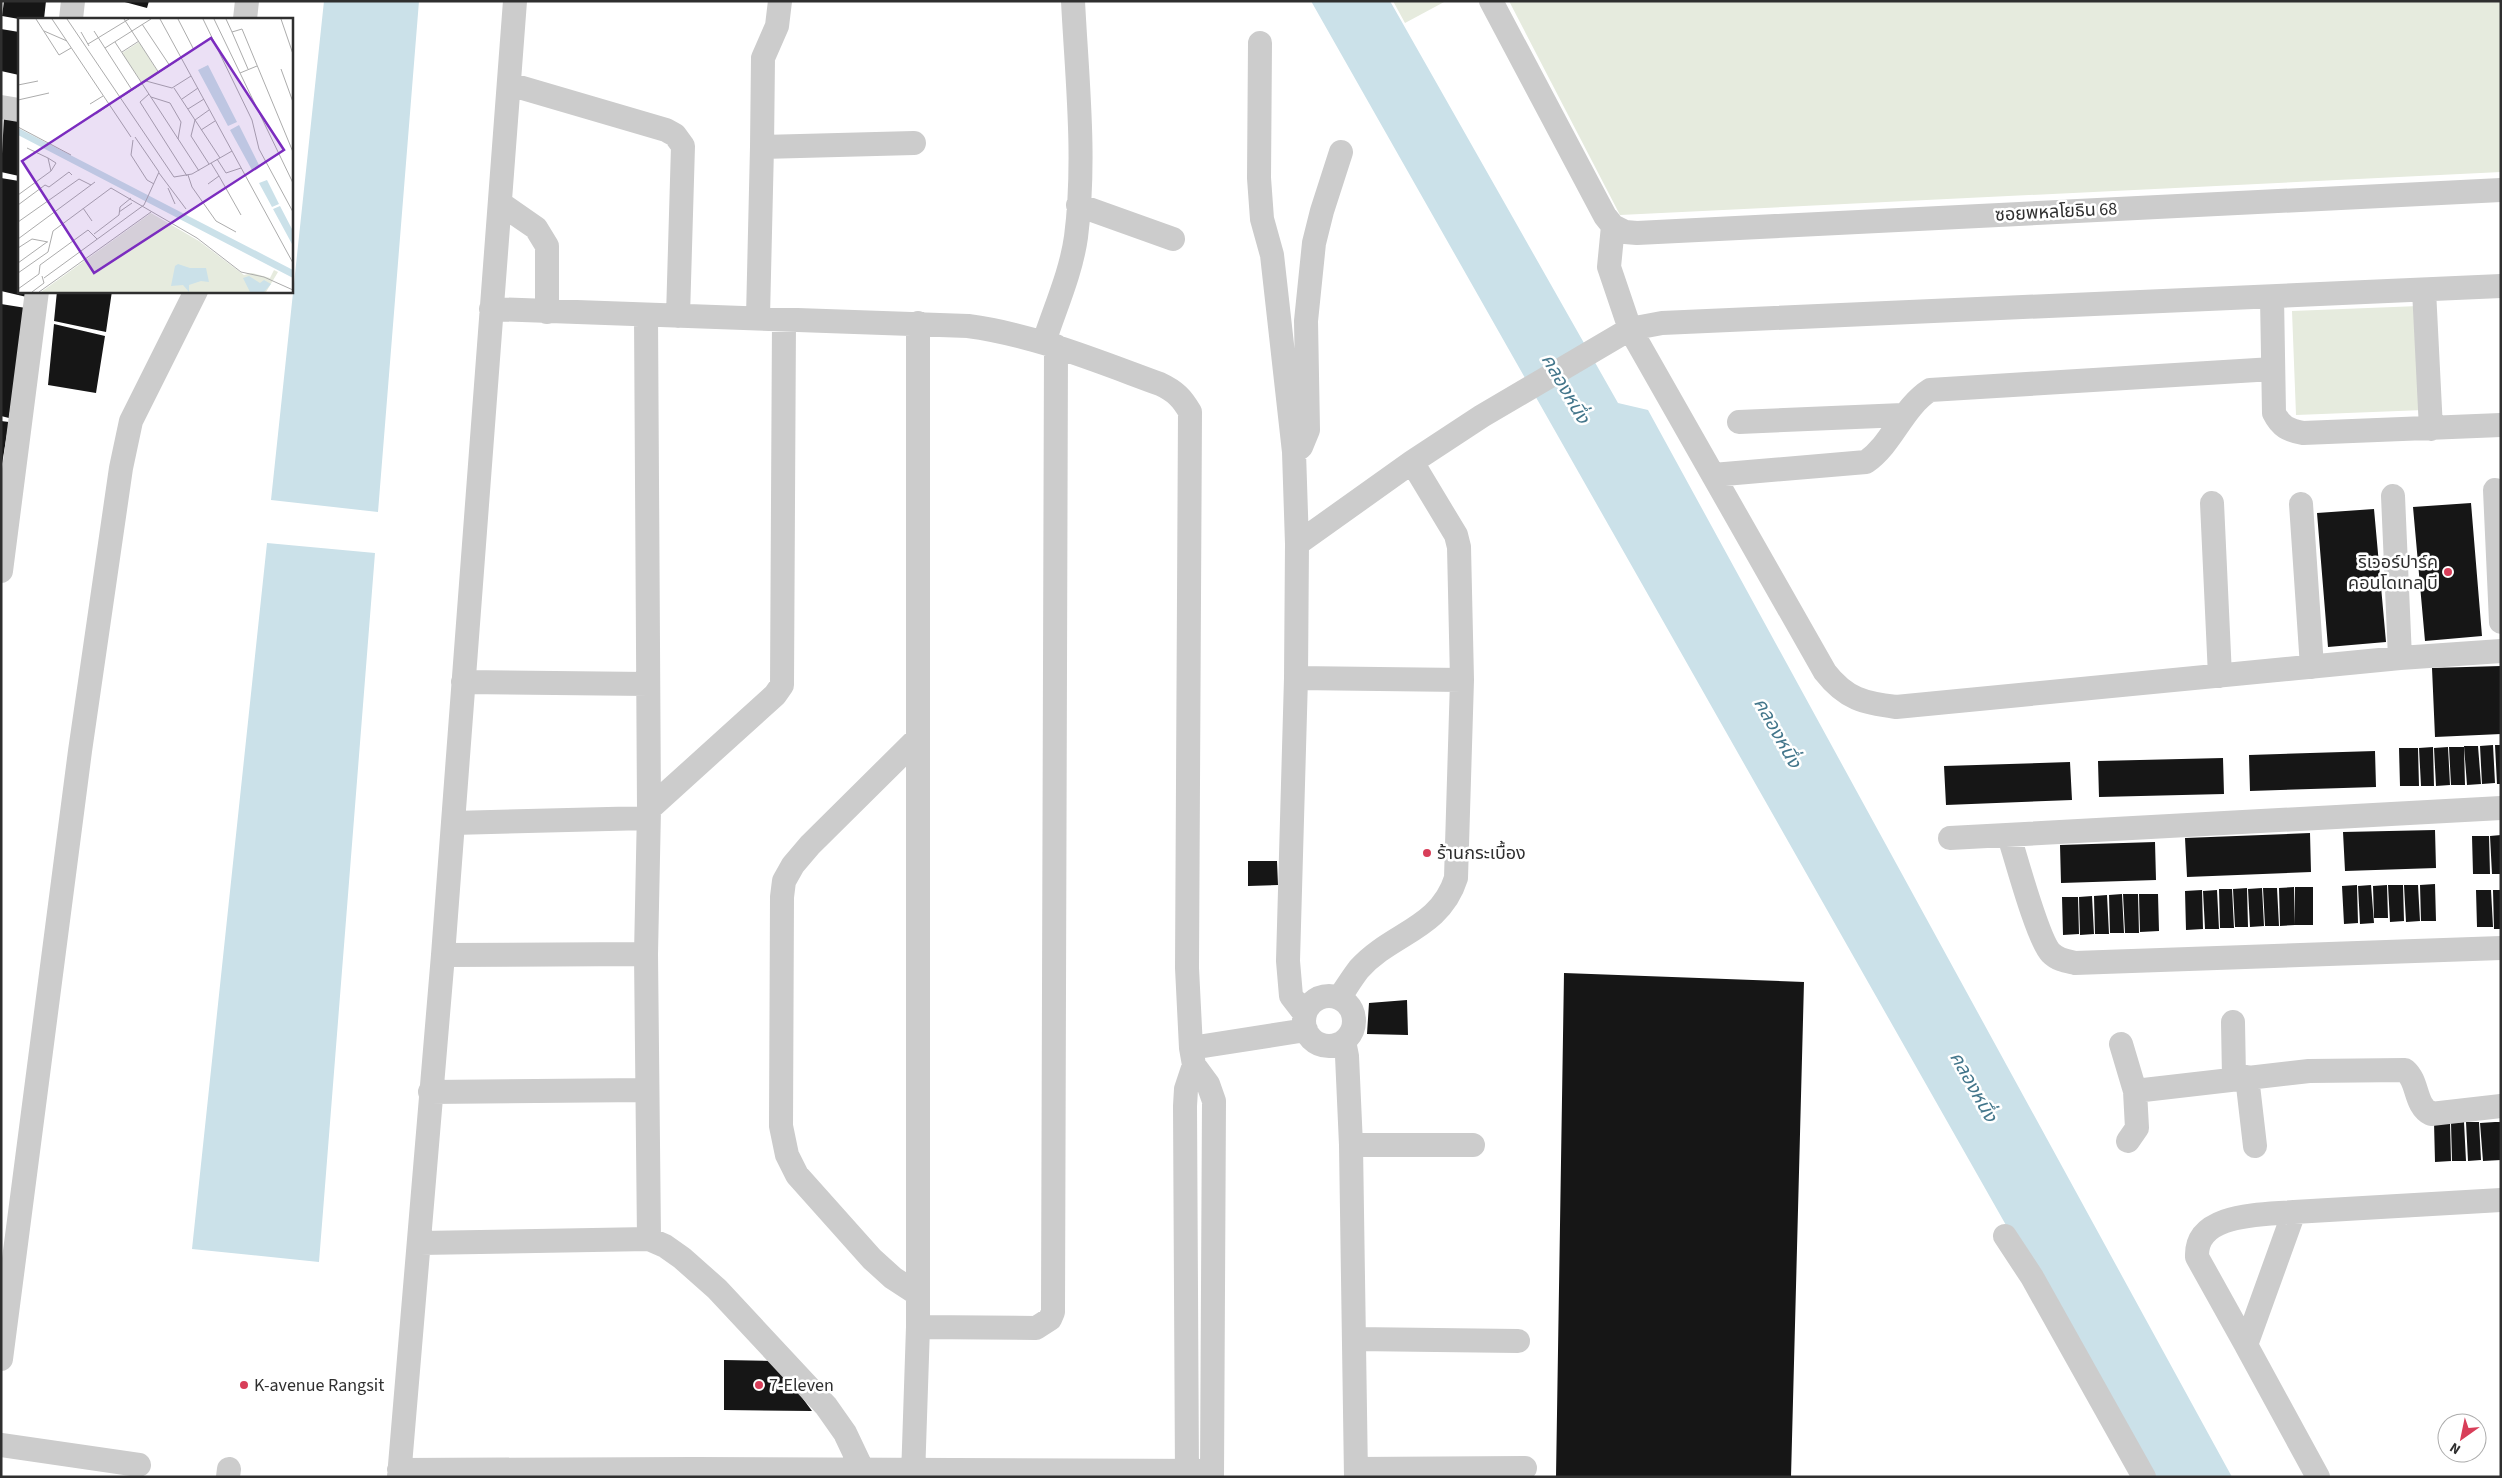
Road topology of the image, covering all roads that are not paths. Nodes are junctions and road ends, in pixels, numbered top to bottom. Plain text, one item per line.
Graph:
1 (73, 1) edge
2 (247, 1) edge
3 (515, 1) edge
4 (780, 1) edge
5 (1073, 1) edge
6 (1491, 1) edge
7 (71, 18) edge
8 (245, 18) edge
9 (1260, 43) dead end
10 (509, 84) junction
11 (1, 107) edge
12 (18, 110) edge
13 (914, 144) dead end
14 (762, 147) junction
15 (1342, 152) dead end
16 (2501, 190) edge
17 (500, 203) junction
18 (1078, 205) junction
19 (1613, 226) junction
20 (1173, 239) dead end
21 (2501, 286) edge
22 (2424, 290) junction
23 (37, 292) edge
24 (196, 292) edge
25 (2272, 297) junction
26 (491, 309) junction
27 (547, 312) junction
28 (646, 316) junction
29 (678, 316) junction
30 (758, 317) junction
31 (784, 320) junction
32 (918, 323) junction
33 (1623, 333) junction
34 (1050, 344) junction
35 (2273, 369) junction
36 (1903, 415) junction
37 (1739, 422) dead end
38 (2501, 425) edge
39 (2431, 429) junction
40 (1294, 452) junction
41 (1412, 462) junction
42 (1712, 475) junction
43 (2495, 490) dead end
44 (2394, 496) dead end
45 (2212, 503) dead end
46 (2300, 504) dead end
47 (1297, 544) junction
48 (1, 571) edge
49 (2501, 622) edge
50 (2501, 651) edge
51 (2400, 658) junction
52 (2312, 666) junction
53 (2220, 676) junction
54 (1296, 678) junction
55 (1462, 680) junction
56 (463, 682) junction
57 (648, 684) junction
58 (918, 738) junction
59 (2501, 808) edge
60 (649, 813) junction
61 (452, 824) junction
62 (2009, 836) junction
63 (1950, 838) dead end
64 (2501, 948) edge
65 (646, 954) junction
66 (443, 955) junction
67 (1339, 998) junction
68 (1305, 1022) junction
69 (2233, 1022) dead end
70 (1344, 1041) junction
71 (2121, 1044) dead end
72 (1192, 1056) junction
73 (2240, 1077) junction
74 (646, 1090) junction
75 (2135, 1091) junction
76 (430, 1092) junction
77 (2501, 1106) edge
78 (2128, 1141) dead end
79 (1351, 1145) junction
80 (1473, 1145) dead end
81 (2255, 1146) dead end
82 (2501, 1200) edge
83 (2294, 1212) junction
84 (2005, 1236) dead end
85 (649, 1239) junction
86 (420, 1243) junction
87 (916, 1293) junction
88 (918, 1327) junction
89 (1354, 1339) junction
90 (1518, 1341) dead end
91 (2246, 1345) junction
92 (1, 1359) edge
93 (1, 1445) edge
94 (139, 1465) dead end
95 (1525, 1468) dead end
96 (863, 1471) junction
97 (399, 1473) edge
98 (555, 1473) edge
99 (694, 1473) edge
100 (1052, 1473) edge
101 (1356, 1473) edge
102 (913, 1474) edge
103 (1187, 1474) edge
104 (1212, 1474) edge
105 (2144, 1477) edge
106 (2318, 1477) edge

1 - 7 street
2 - 8 street
3 - 10 street
4 - 14 street
5 - 18 street
6 - 19 street
9 - 40 street
10 - 17 street
10 - 29 street
11 - 12 street
13 - 14 street
14 - 30 street
15 - 40 street
16 - 19 street, ซอยพหลโยธิน 68
17 - 26 street
17 - 27 street
18 - 20 street
18 - 34 street
19 - 33 street
21 - 22 street
22 - 25 street
22 - 39 street
23 - 48 street
24 - 92 street
25 - 33 street
25 - 35 street
26 - 27 street
26 - 56 street
27 - 28 street
28 - 29 street
28 - 57 street
29 - 30 street
30 - 31 street
31 - 32 street
31 - 60 street
32 - 34 street
32 - 58 street
33 - 41 street
33 - 42 street
34 - 72 street
34 - 88 street
35 - 36 street
35 - 39 street
36 - 37 street
36 - 42 street
38 - 39 street
40 - 47 street
41 - 47 street
41 - 55 street
42 - 53 street
43 - 49 street
44 - 51 street
45 - 53 street
46 - 52 street
47 - 54 street
50 - 51 street
51 - 52 street
52 - 53 street
54 - 55 street
54 - 68 street
55 - 67 street
56 - 57 street
56 - 61 street
57 - 60 street
58 - 87 street
58 - 87 street
59 - 62 street
60 - 61 street
60 - 65 street
61 - 66 street
62 - 63 street
62 - 64 street
65 - 66 street
65 - 74 street
66 - 76 street
67 - 68 street
67 - 70 street
68 - 70 street
68 - 72 street
69 - 73 street
70 - 79 street
71 - 75 street
72 - 103 street
72 - 104 street
73 - 75 street
73 - 77 street
73 - 81 street
74 - 76 street
74 - 85 street
75 - 78 street
76 - 86 street
79 - 80 street
79 - 89 street
82 - 83 street
83 - 91 street
83 - 91 street
84 - 105 street
85 - 86 street
85 - 96 street
86 - 97 street
87 - 88 street
88 - 102 street
89 - 90 street
89 - 101 street
91 - 106 street
93 - 94 street
95 - 101 street
96 - 99 street
96 - 102 street
97 - 98 street
98 - 99 street
100 - 102 street
100 - 103 street
103 - 104 street

